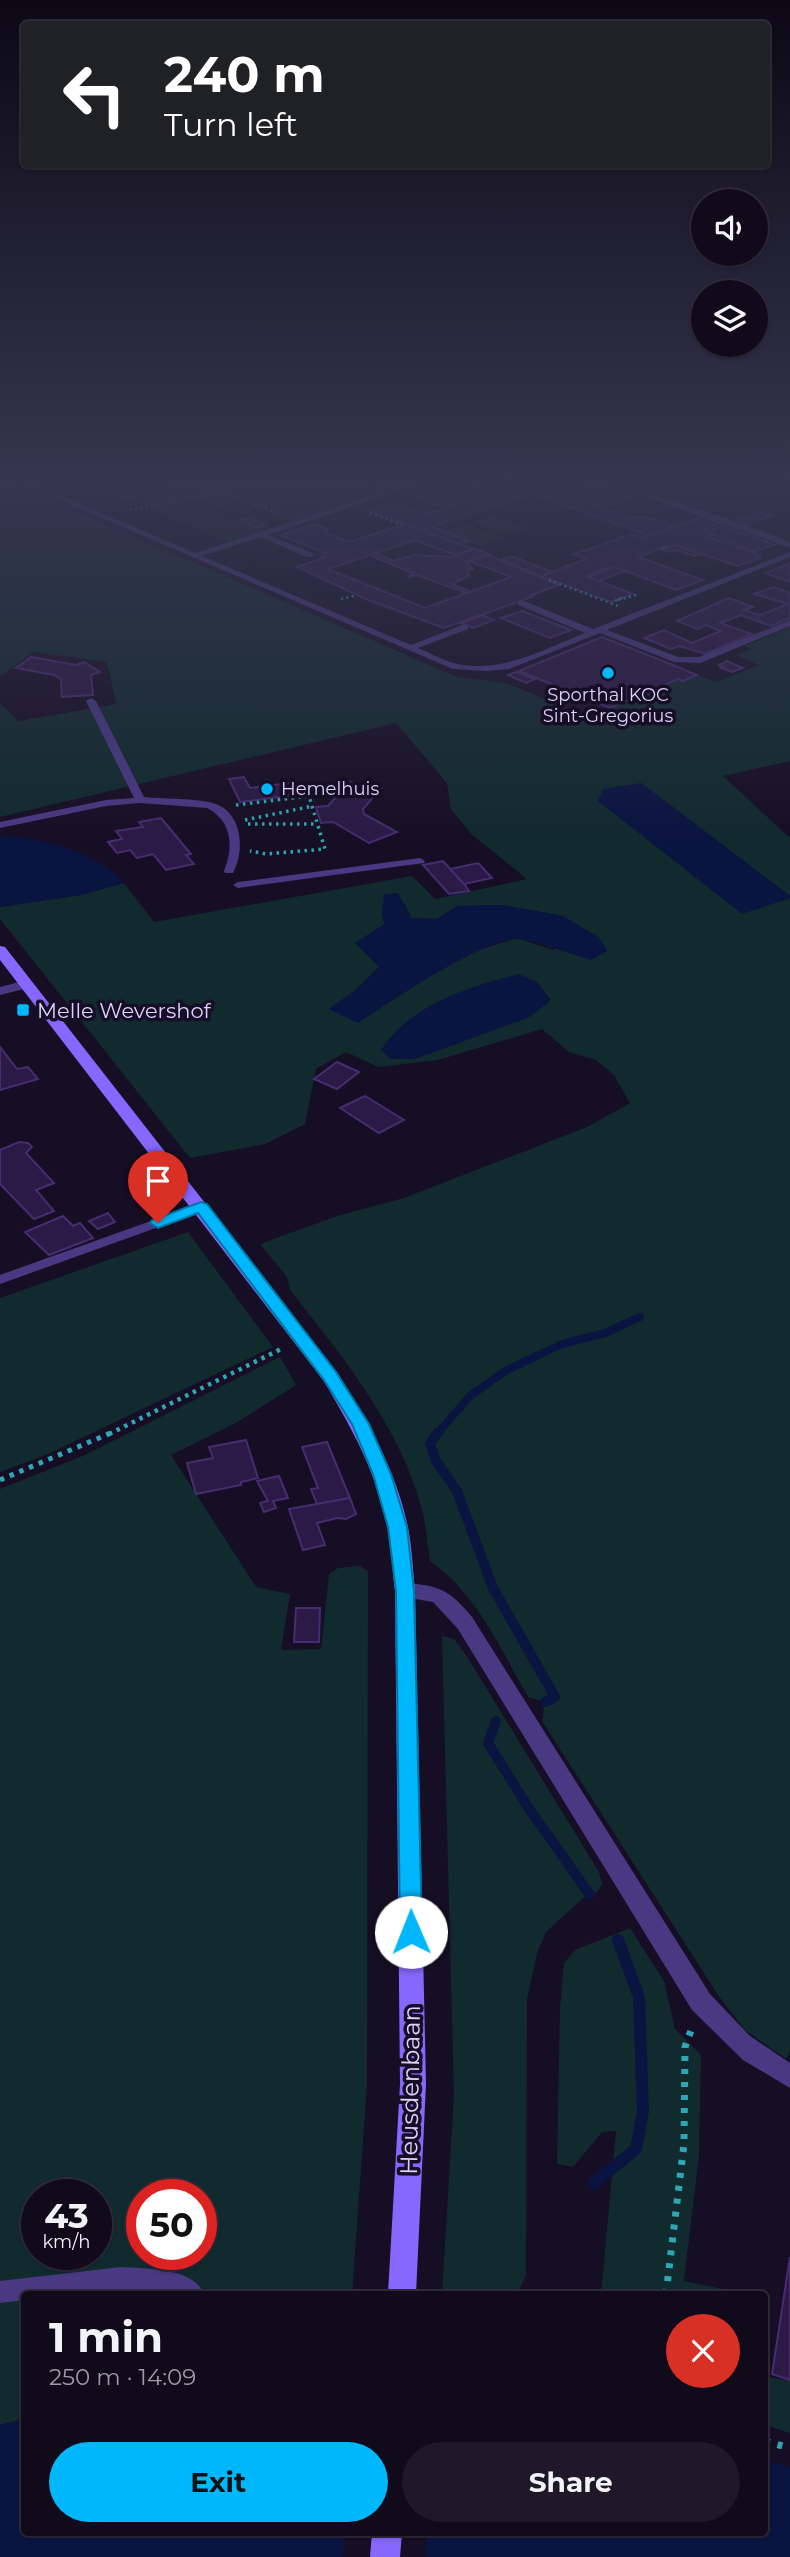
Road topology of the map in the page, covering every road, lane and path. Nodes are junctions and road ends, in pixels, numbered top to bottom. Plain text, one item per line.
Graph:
1 (304, 602) edge
2 (608, 602) edge
3 (669, 602) edge
4 (520, 603) dead end
5 (620, 607) dead end
6 (790, 623) edge
7 (464, 627) dead end
8 (597, 631) junction
9 (410, 648) junction
10 (91, 701) dead end
11 (140, 800) junction
12 (313, 806) junction
13 (215, 808) junction
14 (230, 824) junction
15 (318, 824) junction
16 (0, 825) edge
17 (236, 848) junction
18 (420, 860) dead end
19 (229, 871) dead end
20 (238, 885) dead end
21 (0, 950) edge
22 (27, 984) junction
23 (0, 991) edge
24 (201, 1207) junction
25 (0, 1280) edge
26 (303, 1338) junction
27 (0, 1480) edge
28 (405, 1591) junction
29 (701, 2002) junction
30 (790, 2076) edge
31 (188, 2291) edge
32 (402, 2291) edge
33 (666, 2291) edge
34 (0, 2292) edge
35 (768, 2442) edge
36 (790, 2448) edge

1 - 9 lane
2 - 5 path
3 - 8 lane
4 - 8 lane
6 - 8 lane
7 - 9 lane
8 - 9 lane
10 - 11 lane
11 - 13 lane
11 - 16 lane
12 - 13 path
12 - 14 path
12 - 15 path
13 - 14 lane
14 - 15 path
14 - 17 lane
15 - 17 path
17 - 19 lane
18 - 20 lane
21 - 22 main road, Heusdenbaan
22 - 23 street
22 - 24 main road, Heusdenbaan
24 - 25 lane
24 - 26 main road, Heusdenbaan
26 - 27 path
26 - 28 main road, Heusdenbaan
28 - 29 street
28 - 32 main road, Heusdenbaan
29 - 30 street
29 - 33 path
31 - 34 lane
35 - 36 path

